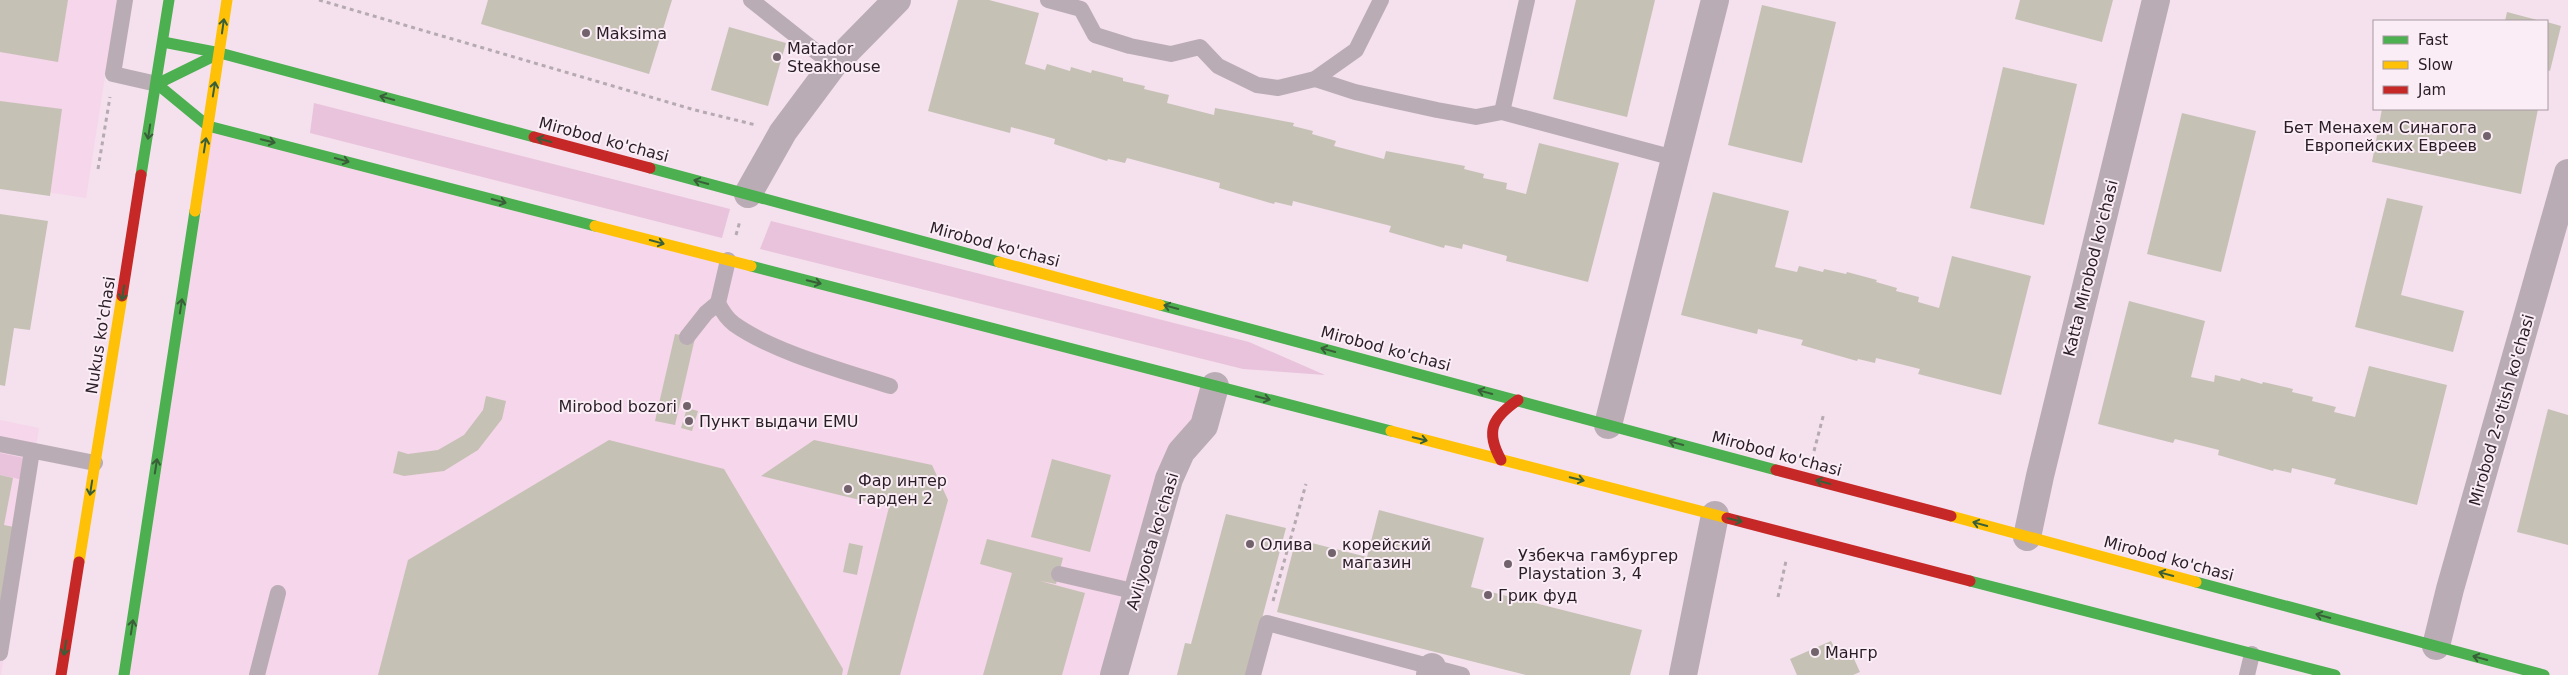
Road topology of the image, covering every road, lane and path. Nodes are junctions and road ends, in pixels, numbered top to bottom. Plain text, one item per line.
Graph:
1 (125, 0) edge
2 (170, 0) edge
3 (227, 0) edge
4 (320, 0) edge
5 (897, 0) edge
6 (1048, 0) edge
7 (1380, 0) edge
8 (1528, 0) edge
9 (1715, 0) edge
10 (2156, 0) edge
11 (757, 3) edge
12 (163, 42) junction
13 (220, 53) junction
14 (833, 65) junction
15 (113, 74) junction
16 (1315, 79) junction
17 (157, 84) junction
18 (1502, 112) junction
19 (208, 126) junction
20 (784, 132) junction
21 (1674, 158) junction
22 (98, 169) dead end
23 (2568, 173) edge
24 (748, 194) junction
25 (728, 260) junction
26 (718, 303) junction
27 (688, 336) dead end
28 (890, 386) dead end
29 (1215, 386) junction
30 (1518, 400) junction
31 (1824, 413) dead end
32 (1608, 424) junction
33 (0, 444) edge
34 (32, 451) junction
35 (1501, 460) junction
36 (95, 463) junction
37 (1807, 478) junction
38 (1306, 484) dead end
39 (1715, 515) junction
40 (1792, 534) junction
41 (2027, 537) junction
42 (1059, 574) dead end
43 (1137, 592) junction
44 (278, 593) dead end
45 (1778, 597) dead end
46 (1267, 623) junction
47 (2436, 646) junction
48 (0, 653) edge
49 (2252, 654) junction
50 (1431, 671) edge
51 (2515, 671) edge
52 (61, 675) edge
53 (124, 675) edge
54 (258, 675) edge
55 (1114, 675) edge
56 (1253, 675) edge
57 (1462, 675) edge
58 (1683, 675) edge
59 (2247, 675) edge
60 (2335, 675) edge
61 (2544, 675) edge

1 - 15 lane
2 - 12 main road, Nukus ko'chasi
13 -> 3 main road
4 - 20 path
5 - 14 street
6 - 16 lane
7 - 16 lane
8 - 18 lane
9 - 21 street
10 - 41 street, Katta Mirobod ko'chasi
11 - 14 lane
12 - 13 main road, Mirobod ko'chasi
12 - 17 main road, Nukus ko'chasi
13 - 17 main road
19 -> 13 main road
24 -> 13 main road, Mirobod ko'chasi
14 - 20 street
15 - 17 lane
15 - 22 path
16 - 18 lane
17 - 19 main road
17 -> 36 main road, Nukus ko'chasi
18 - 21 lane
19 -> 25 main road
53 -> 19 main road
20 - 24 street
21 - 32 street
23 - 47 street, Mirobod 2-o'tish ko'chasi
24 - 25 path
30 -> 24 main road, Mirobod ko'chasi
25 - 26 lane
25 -> 29 main road
26 - 27 lane
26 - 28 lane
29 -> 35 main road
29 - 43 street, Avliyoota ko'chasi
30 - 32 main road, Mirobod ko'chasi
30 - 35 main road
31 - 37 path
37 -> 32 main road, Mirobod ko'chasi
33 - 34 lane
34 - 36 lane
34 - 48 lane
35 -> 39 main road
36 -> 52 main road, Nukus ko'chasi
41 -> 37 main road, Mirobod ko'chasi
38 - 46 path
39 -> 40 main road
39 - 58 street
40 - 45 path
40 - 49 main road
47 -> 41 main road, Mirobod ko'chasi
42 - 43 lane
43 - 55 street, Avliyoota ko'chasi
44 - 54 lane
46 - 50 lane
46 - 56 lane
51 -> 47 main road, Mirobod ko'chasi
49 - 59 lane
49 - 60 main road
50 - 57 lane
51 - 61 main road, Mirobod ko'chasi

